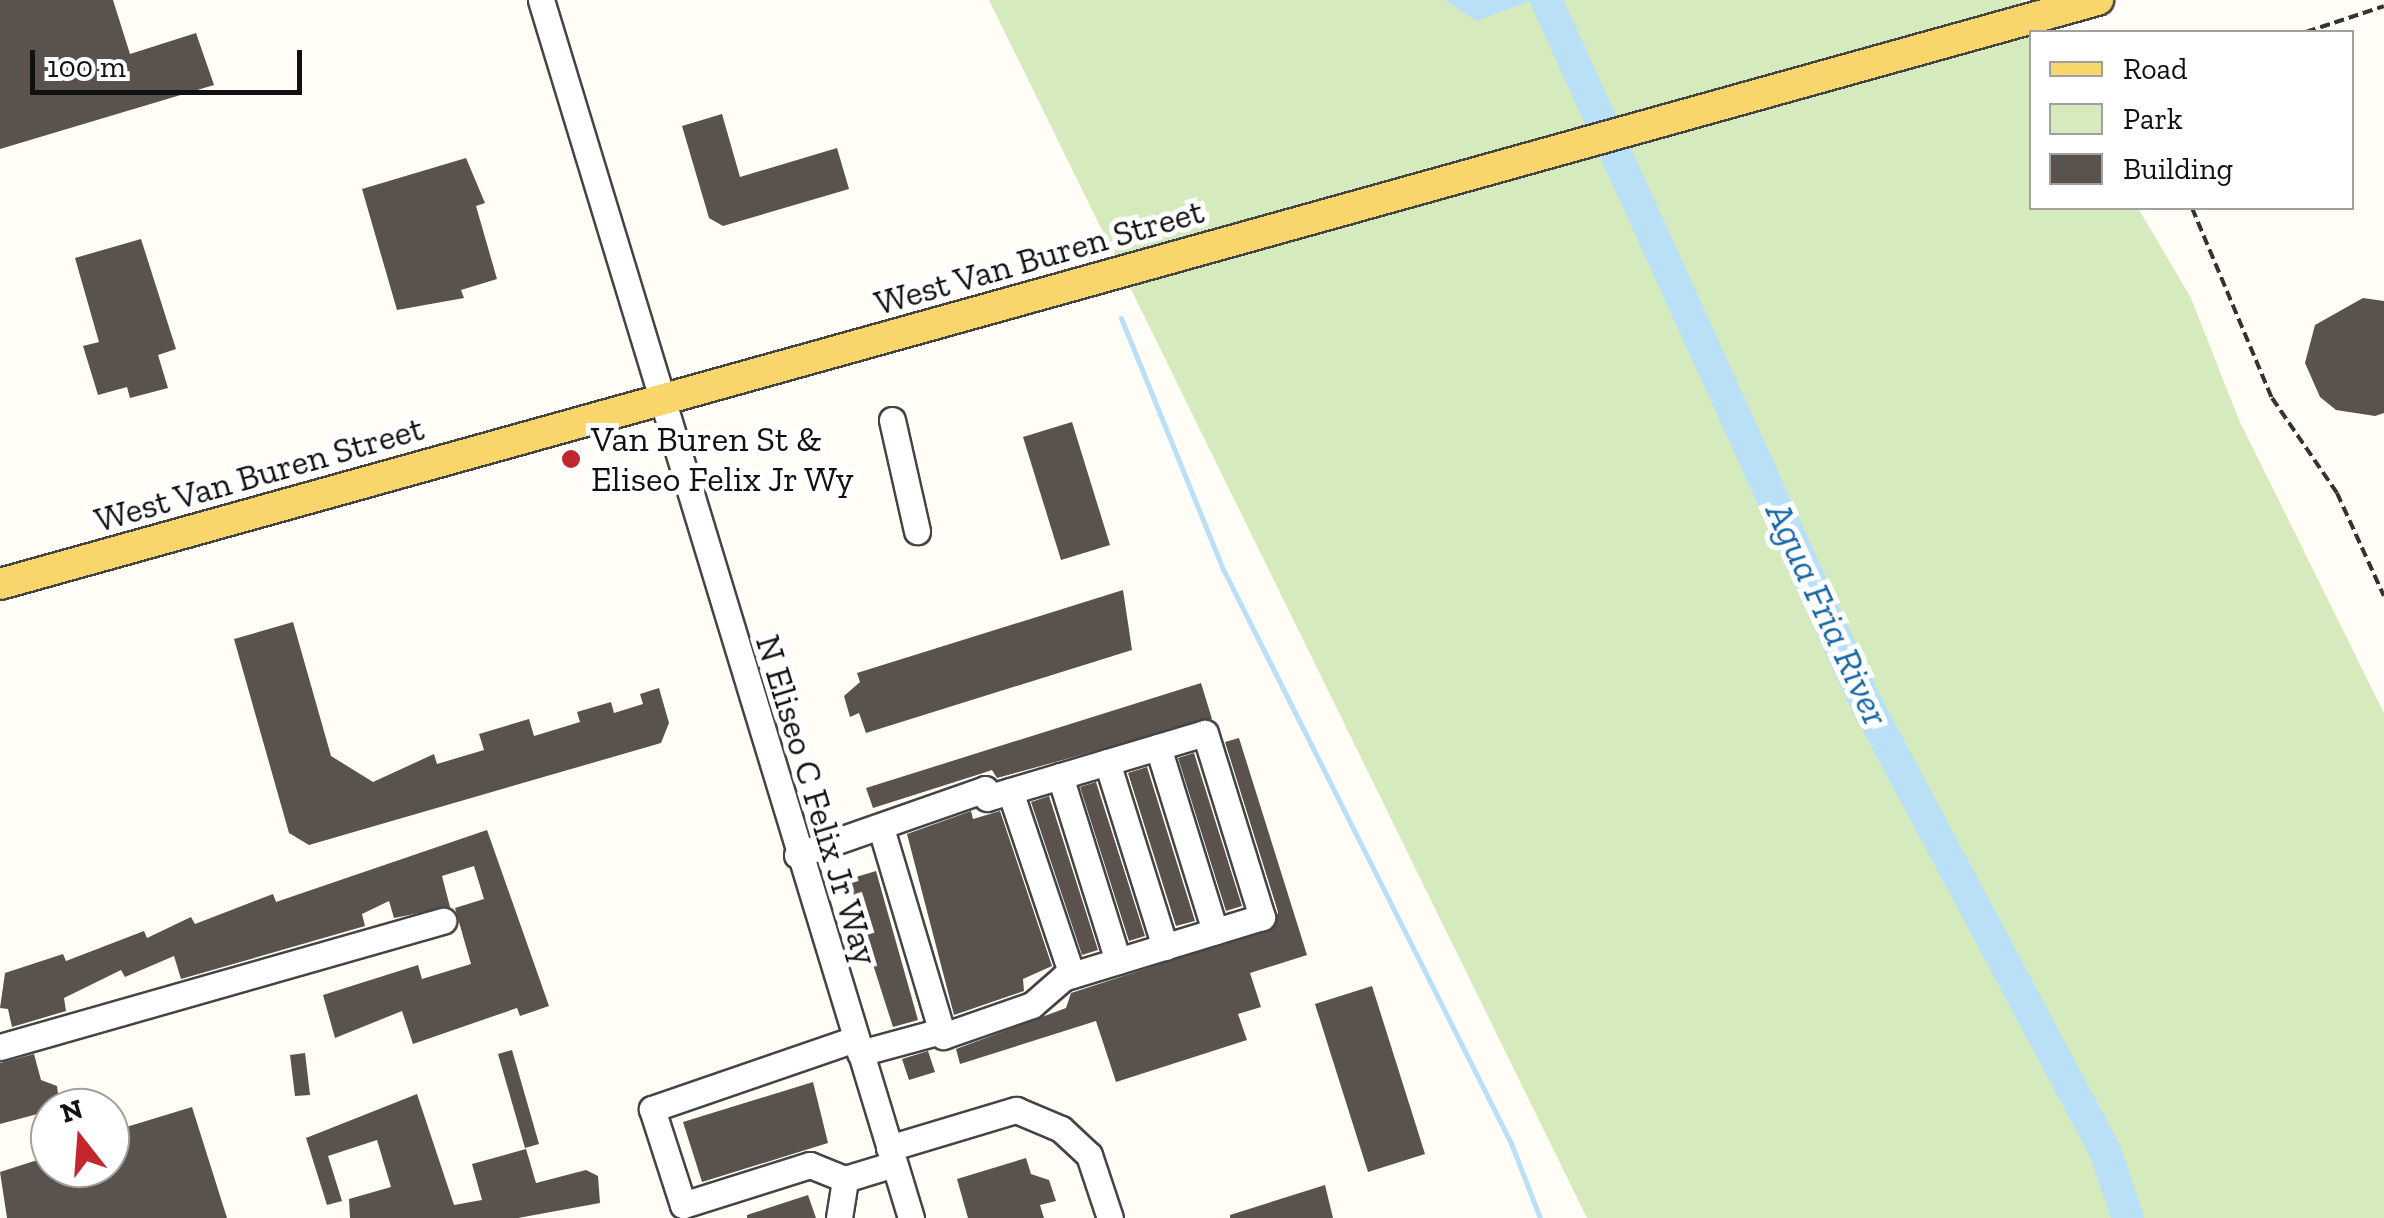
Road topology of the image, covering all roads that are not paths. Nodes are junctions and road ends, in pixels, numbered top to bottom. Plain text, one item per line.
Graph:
1 (540, 0) edge
2 (2098, 0) edge
3 (660, 401) junction
4 (892, 420) dead end
5 (918, 531) dead end
6 (0, 584) edge
7 (1158, 747) junction
8 (1107, 762) junction
9 (1060, 776) junction
10 (1010, 791) junction
11 (881, 828) junction
12 (798, 855) junction
13 (443, 922) dead end
14 (1215, 931) junction
15 (1165, 947) junction
16 (1118, 961) junction
17 (1072, 976) junction
18 (940, 1031) junction
19 (857, 1046) junction
20 (0, 1047) edge
21 (892, 1156) junction
22 (844, 1179) junction
23 (839, 1218) edge
24 (911, 1218) edge
25 (1110, 1218) edge

1 - 3 street, N Eliseo C Felix Jr Way
2 - 3 main road, West Van Buren Street
3 - 6 main road, West Van Buren Street
3 - 12 street, N Eliseo C Felix Jr Way
4 - 5 street
7 - 8 street
7 - 14 street
7 - 14 street
8 - 9 street
8 - 15 street
9 - 10 street
9 - 16 street
10 - 11 street
10 - 17 street
11 - 12 street
11 - 18 street
12 - 19 street, N Eliseo C Felix Jr Way
13 - 20 street
14 - 15 street
15 - 16 street
16 - 17 street
17 - 18 street
18 - 19 street
19 - 21 street, N Eliseo C Felix Jr Way
19 - 22 street
21 - 22 street
21 - 24 street, N Eliseo C Felix Jr Way
21 - 25 street
22 - 23 street

